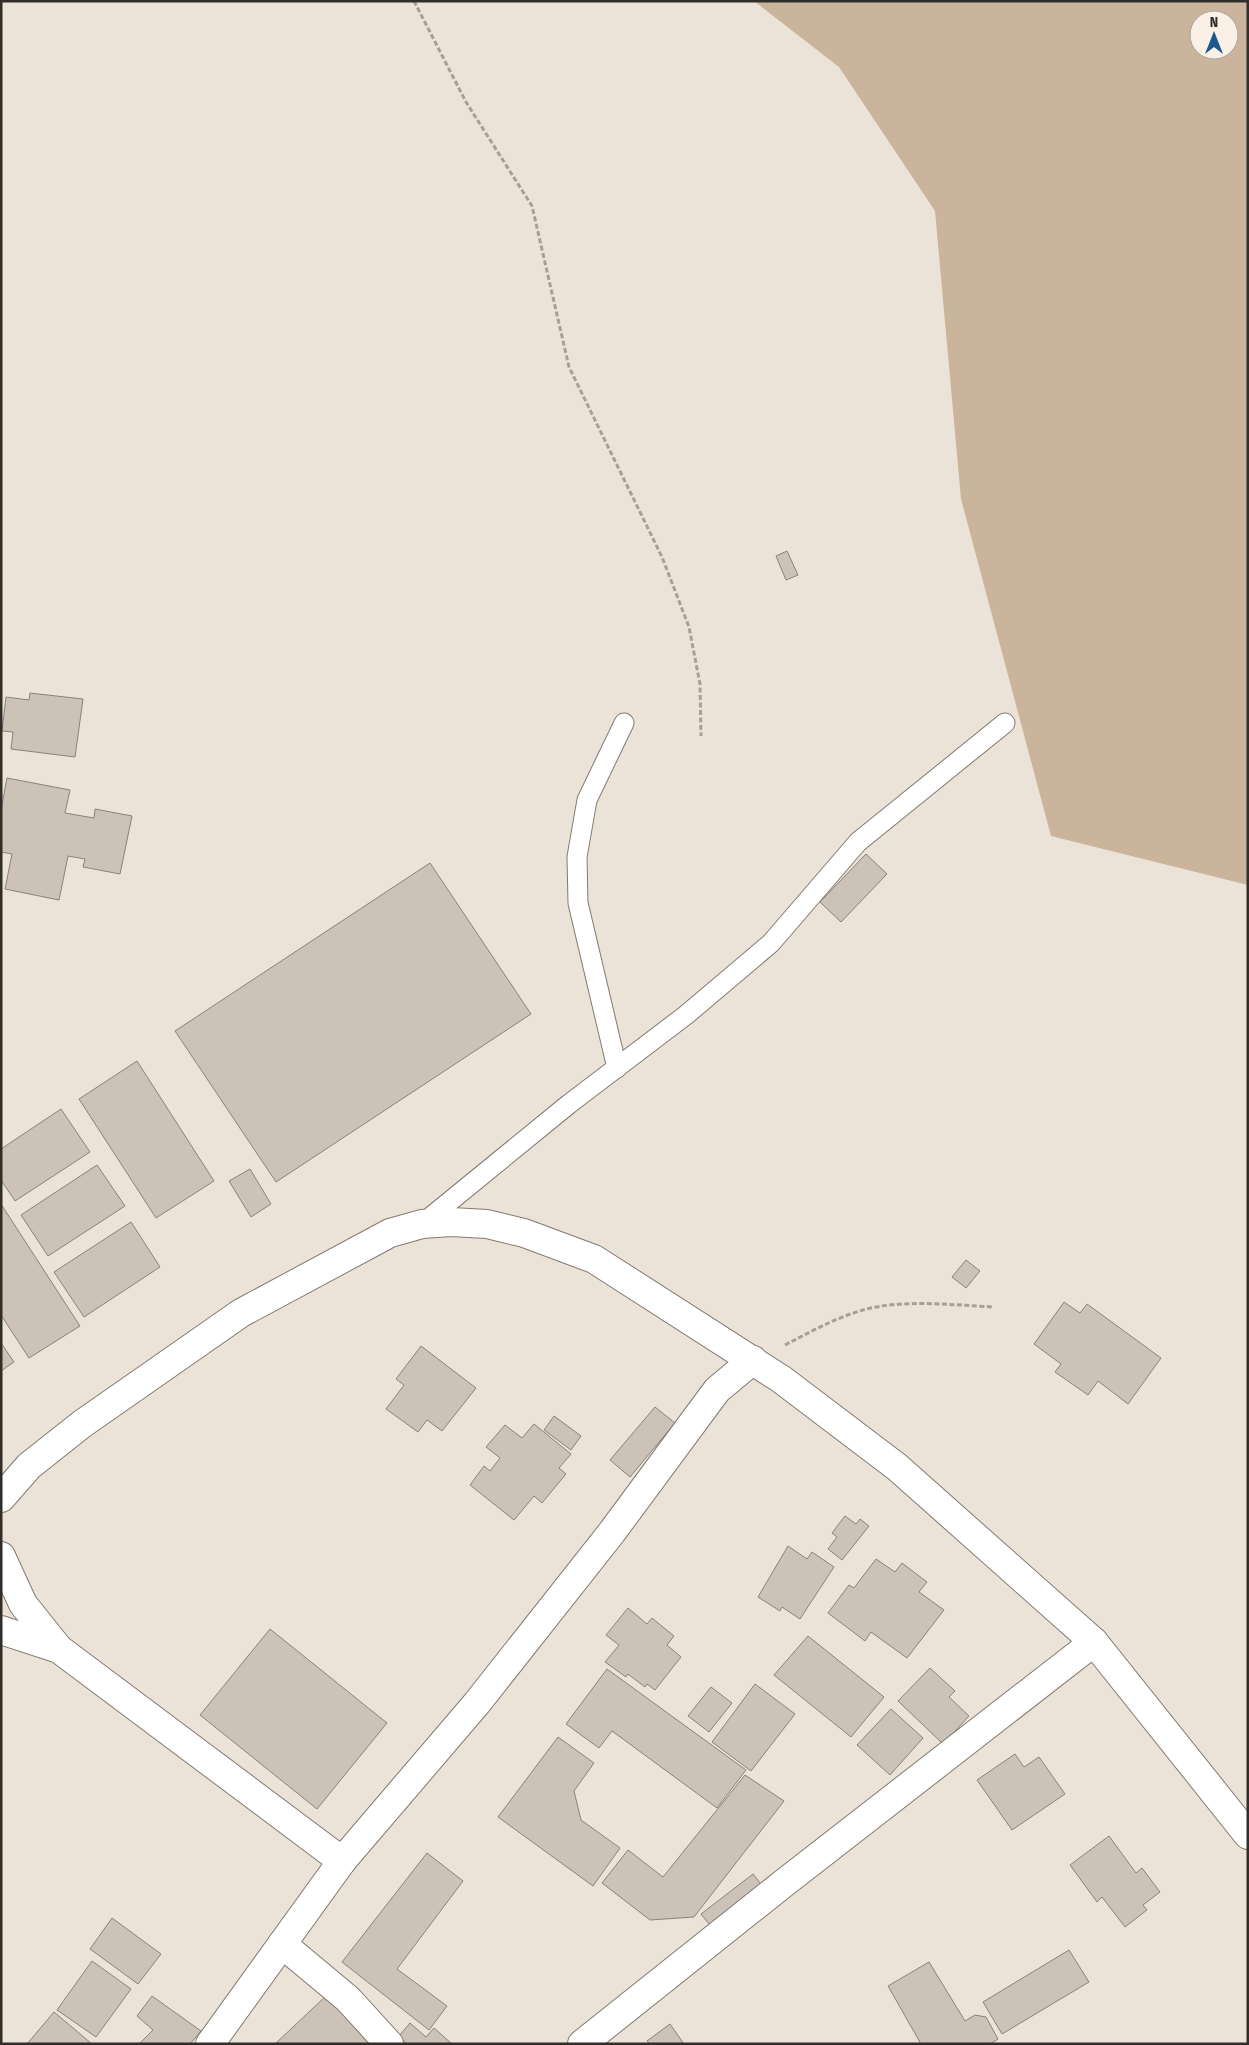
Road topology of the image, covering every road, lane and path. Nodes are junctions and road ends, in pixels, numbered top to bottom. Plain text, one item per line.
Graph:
1 (414, 1) edge
2 (624, 723) dead end
3 (1005, 723) dead end
4 (701, 736) dead end
5 (617, 1068) junction
6 (422, 1224) junction
7 (994, 1307) dead end
8 (753, 1360) junction
9 (1, 1498) edge
10 (1, 1556) edge
11 (1, 1630) edge
12 (1094, 1642) junction
13 (59, 1649) junction
14 (1248, 1835) edge
15 (342, 1861) junction
16 (282, 1944) junction
17 (210, 2044) edge
18 (389, 2044) edge
19 (582, 2044) edge

1 - 4 path
2 - 5 lane
3 - 5 lane
5 - 6 lane
6 - 8 street
6 - 9 street
7 - 8 path
8 - 12 street
8 - 15 street
10 - 13 street
11 - 13 street
12 - 14 street
12 - 19 street
13 - 15 street
15 - 16 street
16 - 17 street
16 - 18 street

